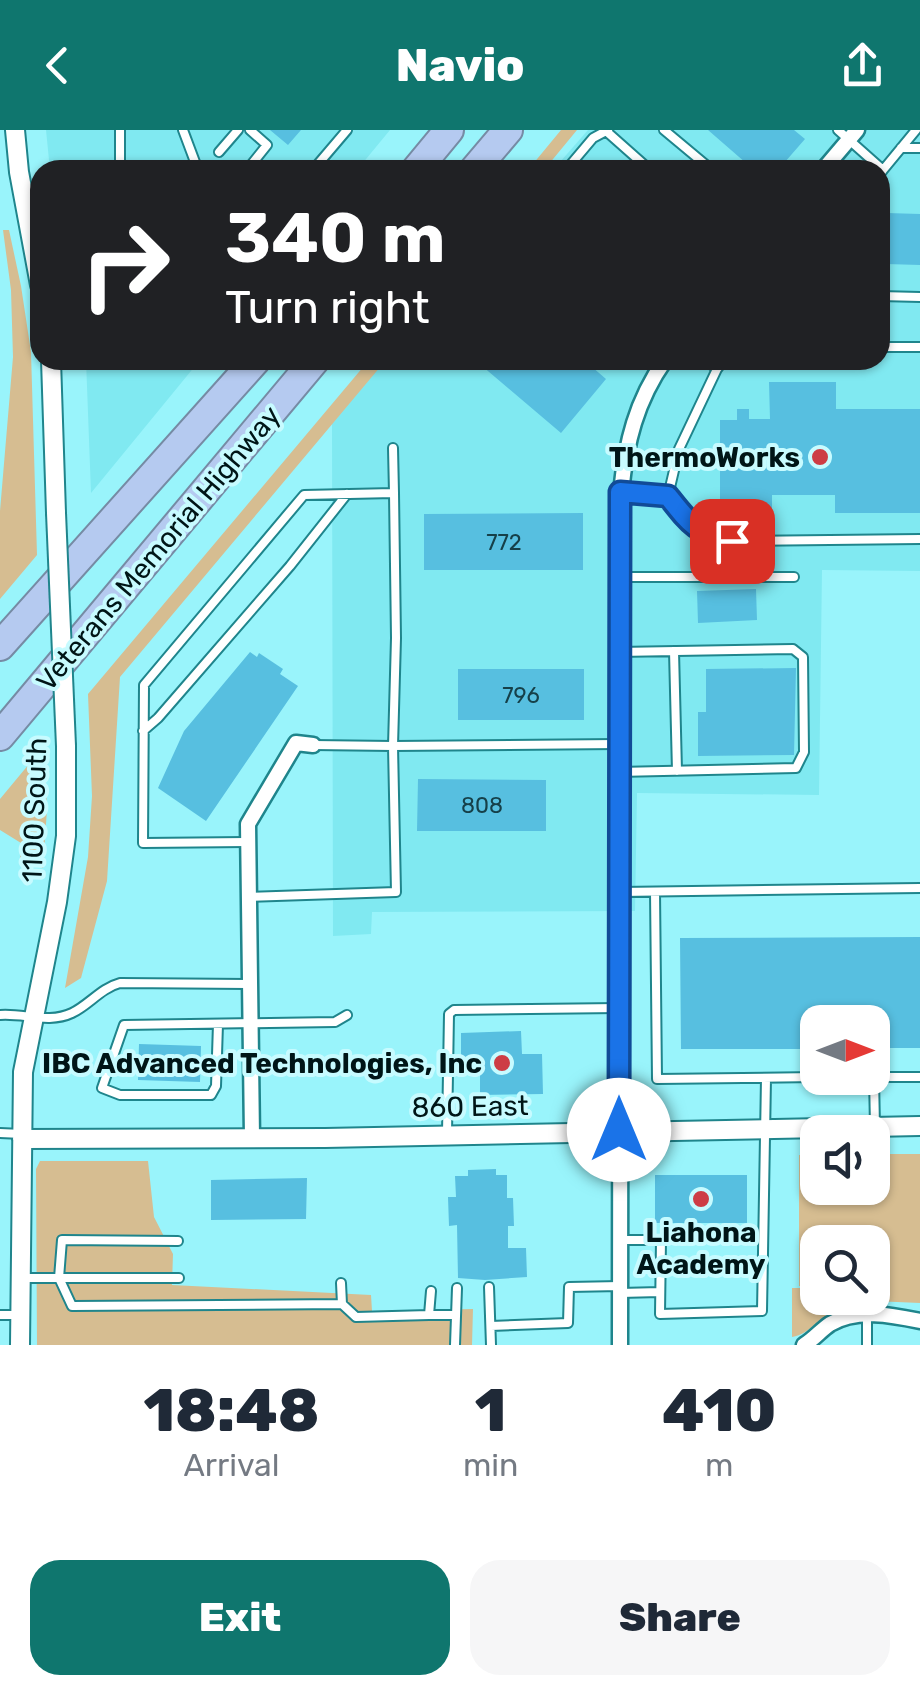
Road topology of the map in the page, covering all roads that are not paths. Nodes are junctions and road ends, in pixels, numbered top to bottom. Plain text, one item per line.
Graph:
1 (15, 130) edge
2 (120, 130) edge
3 (183, 130) edge
4 (238, 130) edge
5 (250, 130) edge
6 (347, 130) edge
7 (450, 130) edge
8 (508, 130) edge
9 (664, 130) edge
10 (916, 130) edge
11 (607, 131) edge
12 (848, 133) edge
13 (901, 148) junction
14 (920, 148) edge
15 (219, 152) dead end
16 (120, 160) edge
17 (194, 160) edge
18 (255, 160) edge
19 (322, 160) edge
20 (424, 160) edge
21 (482, 160) edge
22 (574, 160) edge
23 (639, 160) edge
24 (700, 160) edge
25 (830, 160) edge
26 (872, 160) edge
27 (890, 162) edge
28 (30, 223) edge
29 (890, 296) edge
30 (920, 297) edge
31 (890, 347) edge
32 (920, 347) edge
33 (51, 370) edge
34 (247, 370) edge
35 (307, 370) edge
36 (659, 370) edge
37 (717, 370) edge
38 (393, 448) dead end
39 (620, 492) junction
40 (394, 493) junction
41 (347, 494) junction
42 (668, 496) junction
43 (920, 539) edge
44 (618, 577) junction
45 (794, 577) dead end
46 (0, 646) edge
47 (674, 651) junction
48 (618, 652) junction
49 (143, 731) junction
50 (0, 736) edge
51 (313, 744) joint
52 (618, 744) junction
53 (393, 746) junction
54 (677, 771) junction
55 (618, 772) junction
56 (248, 842) junction
57 (920, 888) edge
58 (619, 892) junction
59 (655, 892) junction
60 (248, 896) junction
61 (249, 984) junction
62 (619, 1008) junction
63 (347, 1014) dead end
64 (0, 1016) edge
65 (34, 1019) junction
66 (218, 1024) junction
67 (250, 1024) junction
68 (920, 1076) edge
69 (890, 1077) edge
70 (766, 1078) junction
71 (800, 1078) edge
72 (890, 1126) edge
73 (920, 1126) edge
74 (800, 1127) edge
75 (762, 1128) junction
76 (619, 1130) junction
77 (0, 1132) edge
78 (447, 1134) junction
79 (22, 1136) junction
80 (252, 1137) junction
81 (178, 1240) dead end
82 (620, 1240) junction
83 (20, 1278) junction
84 (59, 1278) junction
85 (179, 1278) dead end
86 (341, 1283) dead end
87 (489, 1287) dead end
88 (457, 1288) dead end
89 (620, 1289) junction
90 (430, 1290) dead end
91 (660, 1292) junction
92 (342, 1304) junction
93 (0, 1315) edge
94 (20, 1315) junction
95 (429, 1315) junction
96 (455, 1315) junction
97 (867, 1315) joint
98 (890, 1315) edge
99 (920, 1321) edge
100 (491, 1326) junction
101 (20, 1345) edge
102 (455, 1345) edge
103 (491, 1345) edge
104 (620, 1345) edge
105 (804, 1345) edge
106 (867, 1345) edge

1 - 28 street
2 - 16 lane
3 - 17 lane
4 - 15 lane
5 - 18 lane
6 - 19 lane
7 - 20 highway
8 - 21 highway
9 - 24 lane
10 - 13 lane
11 - 22 lane
11 - 23 lane
12 - 25 street
12 - 26 lane
13 - 14 lane
13 - 27 lane
29 - 30 lane
31 - 32 lane
33 - 65 street, 1100 South, bridge
34 - 46 highway, Veterans Memorial Highway
35 - 50 highway, Veterans Memorial Highway
36 - 39 street
37 - 42 lane
38 - 40 lane
39 - 42 lane
39 - 44 street
40 - 41 lane
40 - 53 lane
41 - 49 lane
41 - 49 lane
42 - 43 lane
44 - 45 lane
44 - 48 street
47 - 48 lane
47 - 54 lane
47 - 54 lane
48 - 52 street
49 - 56 lane
51 - 53 lane
51 - 56 street
52 - 53 lane
52 - 55 street
53 - 60 lane
54 - 55 lane
55 - 58 street
56 - 60 street
57 - 59 lane
58 - 59 lane
58 - 62 street
59 - 70 lane
60 - 61 street
61 - 65 lane
61 - 67 street
62 - 76 street
62 - 78 lane
63 - 67 lane
64 - 65 lane
65 - 79 street, 1100 South
66 - 66 lane
66 - 67 lane
67 - 80 street
68 - 69 lane
70 - 71 lane
70 - 75 lane
72 - 73 street, 860 East
74 - 75 street, 860 East
75 - 76 street, 860 East
75 - 91 lane
76 - 78 street, 860 East
76 - 82 street
77 - 79 lane
78 - 80 street, 860 East
79 - 80 street, 860 East
79 - 83 street, 1100 South
81 - 84 lane
82 - 89 street
82 - 91 lane
83 - 84 lane
83 - 94 street, 1100 South
84 - 85 lane
84 - 92 lane
86 - 92 lane
87 - 100 lane
88 - 96 lane
89 - 91 lane
89 - 100 lane
89 - 104 street
90 - 95 lane
92 - 95 lane
93 - 94 lane
94 - 101 street, 1100 South
95 - 96 lane
96 - 102 lane
97 - 105 street
97 - 106 lane
98 - 99 street
100 - 103 lane

